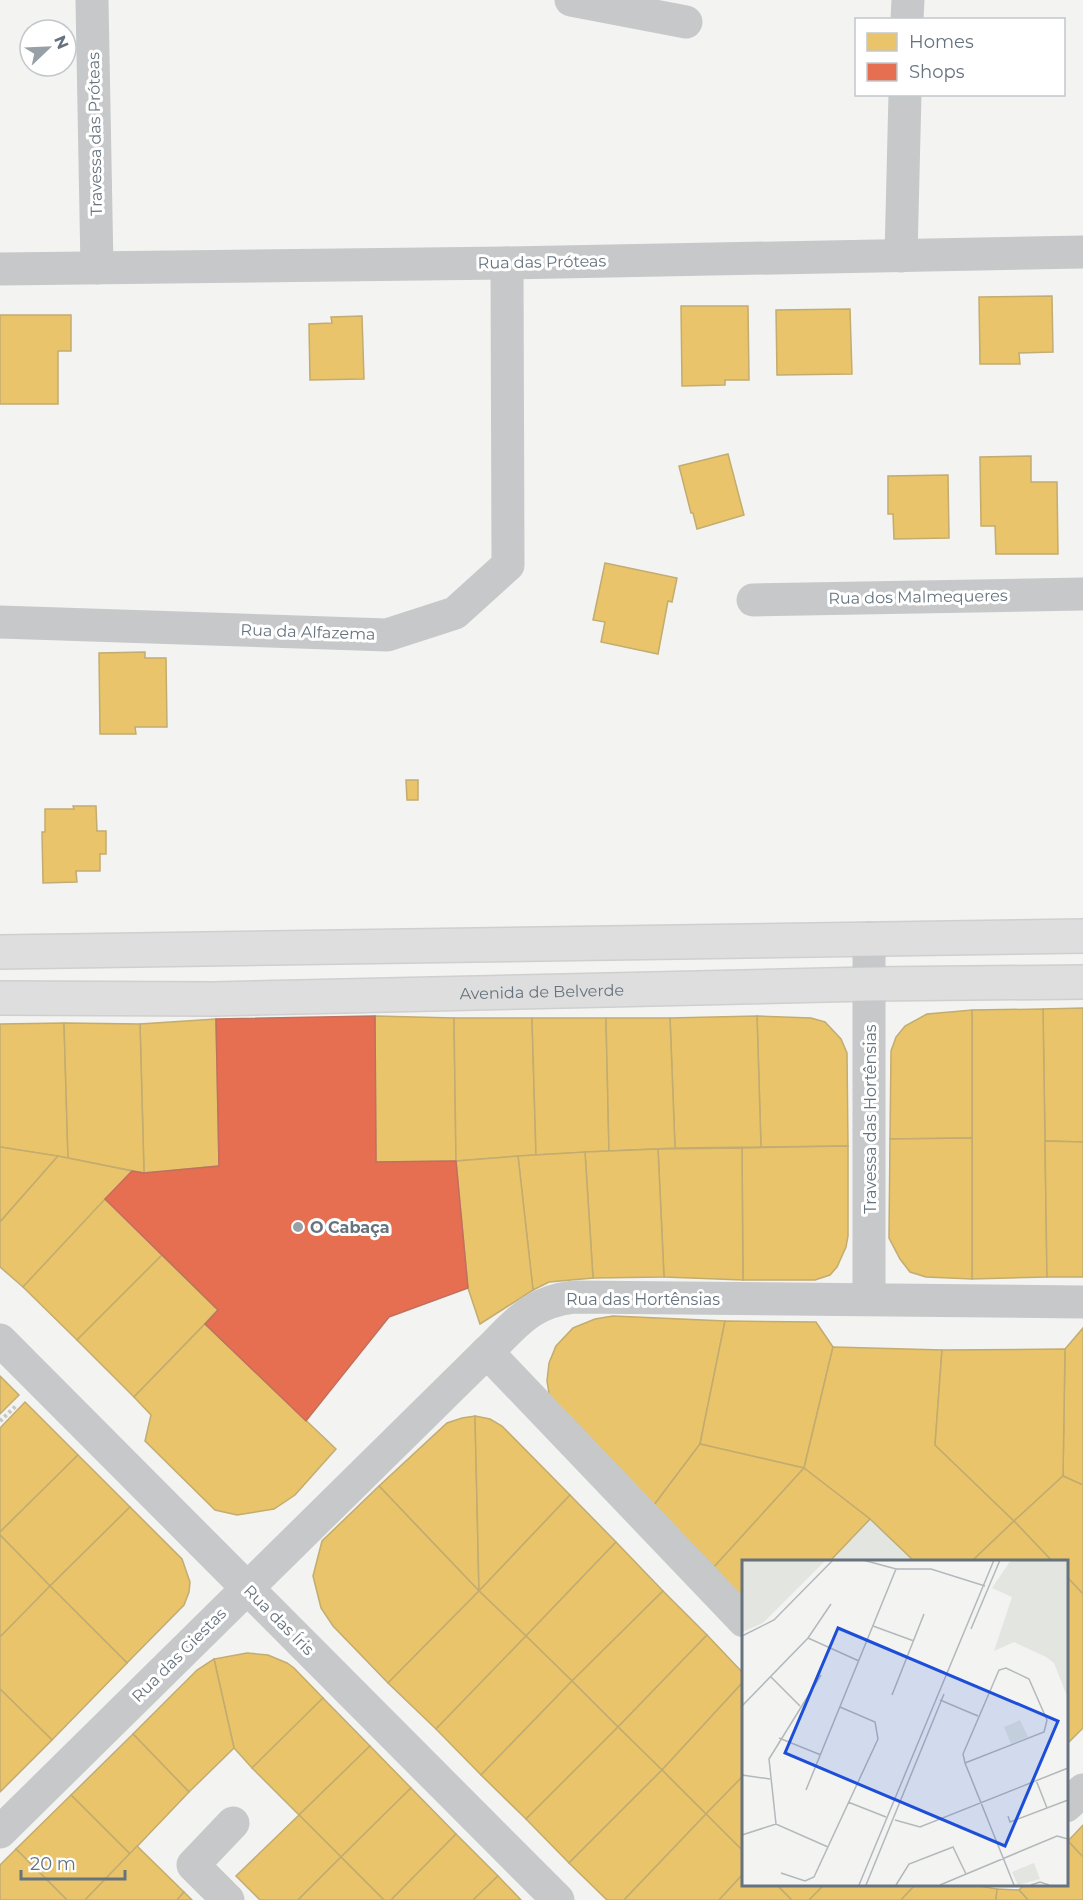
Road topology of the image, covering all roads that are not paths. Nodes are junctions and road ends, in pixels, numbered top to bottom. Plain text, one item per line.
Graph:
1 (92, 0) edge
2 (571, 0) edge
3 (908, 0) edge
4 (908, 18) edge
5 (686, 22) dead end
6 (905, 96) edge
7 (1083, 252) edge
8 (901, 256) junction
9 (507, 263) junction
10 (97, 268) junction
11 (0, 269) edge
12 (1083, 594) edge
13 (753, 600) dead end
14 (0, 622) edge
15 (1083, 936) edge
16 (869, 938) junction
17 (0, 952) edge
18 (1083, 982) edge
19 (870, 984) junction
20 (0, 998) edge
21 (869, 1299) junction
22 (1083, 1302) edge
23 (0, 1340) edge
24 (487, 1352) junction
25 (246, 1588) junction
26 (742, 1619) edge
27 (1083, 1790) edge
28 (1068, 1804) edge
29 (233, 1824) dead end
30 (0, 1832) edge
31 (228, 1900) edge
32 (558, 1900) edge

1 - 10 street, Travessa das Próteas
2 - 5 street
3 - 4 street
6 - 8 street
7 - 8 street, Rua das Próteas
8 - 9 street, Rua das Próteas
9 - 10 street, Rua das Próteas
9 - 14 street, Rua da Alfazema
10 - 11 street, Rua das Próteas
12 - 13 street, Rua dos Malmequeres
15 - 16 main road
16 - 17 main road
16 - 19 street, Travessa das Hortênsias
18 - 19 main road, Avenida de Belverde
19 - 20 main road, Avenida de Belverde
19 - 21 street, Travessa das Hortênsias
21 - 22 street, Rua das Hortênsias
21 - 24 street, Rua das Hortênsias
23 - 25 street, Rua das Íris
24 - 25 street, Rua das Giestas
24 - 26 street
25 - 30 street, Rua das Giestas
25 - 32 street, Rua das Íris
27 - 28 street
29 - 31 street

